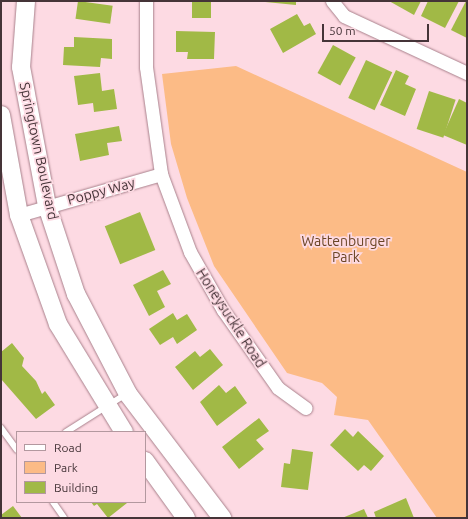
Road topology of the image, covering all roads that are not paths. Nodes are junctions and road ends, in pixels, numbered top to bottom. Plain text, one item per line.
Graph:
1 (26, 1) edge
2 (146, 1) edge
3 (332, 1) edge
4 (467, 73) edge
5 (1, 115) edge
6 (161, 174) junction
7 (47, 206) junction
8 (19, 215) junction
9 (128, 394) junction
10 (106, 407) junction
11 (306, 408) dead end
12 (1, 428) edge
13 (68, 431) edge
14 (123, 431) edge
15 (16, 449) edge
16 (146, 462) edge
17 (54, 503) edge
18 (64, 518) edge
19 (186, 518) edge
20 (222, 518) edge

1 - 7 street, Springtown Boulevard
2 - 6 street, Honeysuckle Road
3 - 4 street
5 - 8 street
6 - 7 street, Poppy Way
6 - 11 street, Honeysuckle Road
7 - 8 street, Poppy Way
7 - 9 street, Springtown Boulevard
8 - 10 street
9 - 10 lane
9 - 20 street, Springtown Boulevard
10 - 13 lane
10 - 14 street
12 - 15 lane
16 - 19 street
17 - 18 lane

